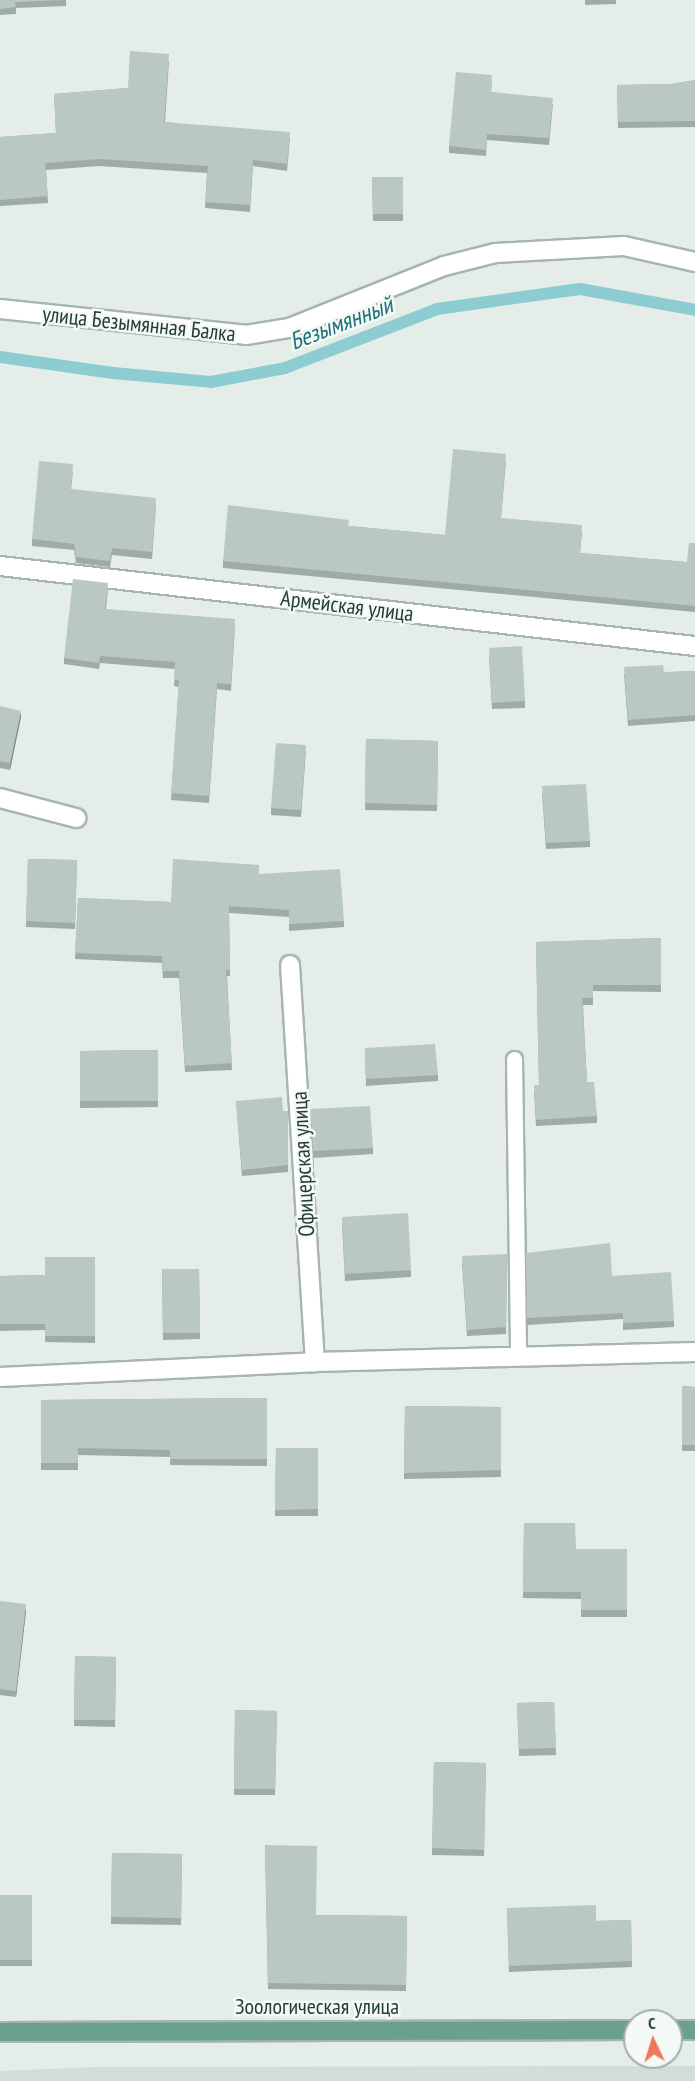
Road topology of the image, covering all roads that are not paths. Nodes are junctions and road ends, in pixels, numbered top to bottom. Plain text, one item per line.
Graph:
1 (695, 262) edge
2 (0, 309) edge
3 (0, 566) edge
4 (695, 646) edge
5 (0, 798) edge
6 (76, 818) dead end
7 (291, 965) dead end
8 (514, 1059) dead end
9 (695, 1352) edge
10 (518, 1356) junction
11 (315, 1362) junction
12 (0, 1377) edge
13 (623, 2030) edge
14 (0, 2032) edge

1 - 2 street, улица Безымянная Балка
3 - 4 street, Армейская улица
5 - 6 street
7 - 11 street, Офицерская улица
8 - 10 lane
9 - 10 street
10 - 11 street
11 - 12 street
13 - 14 main road, Зоологическая улица

